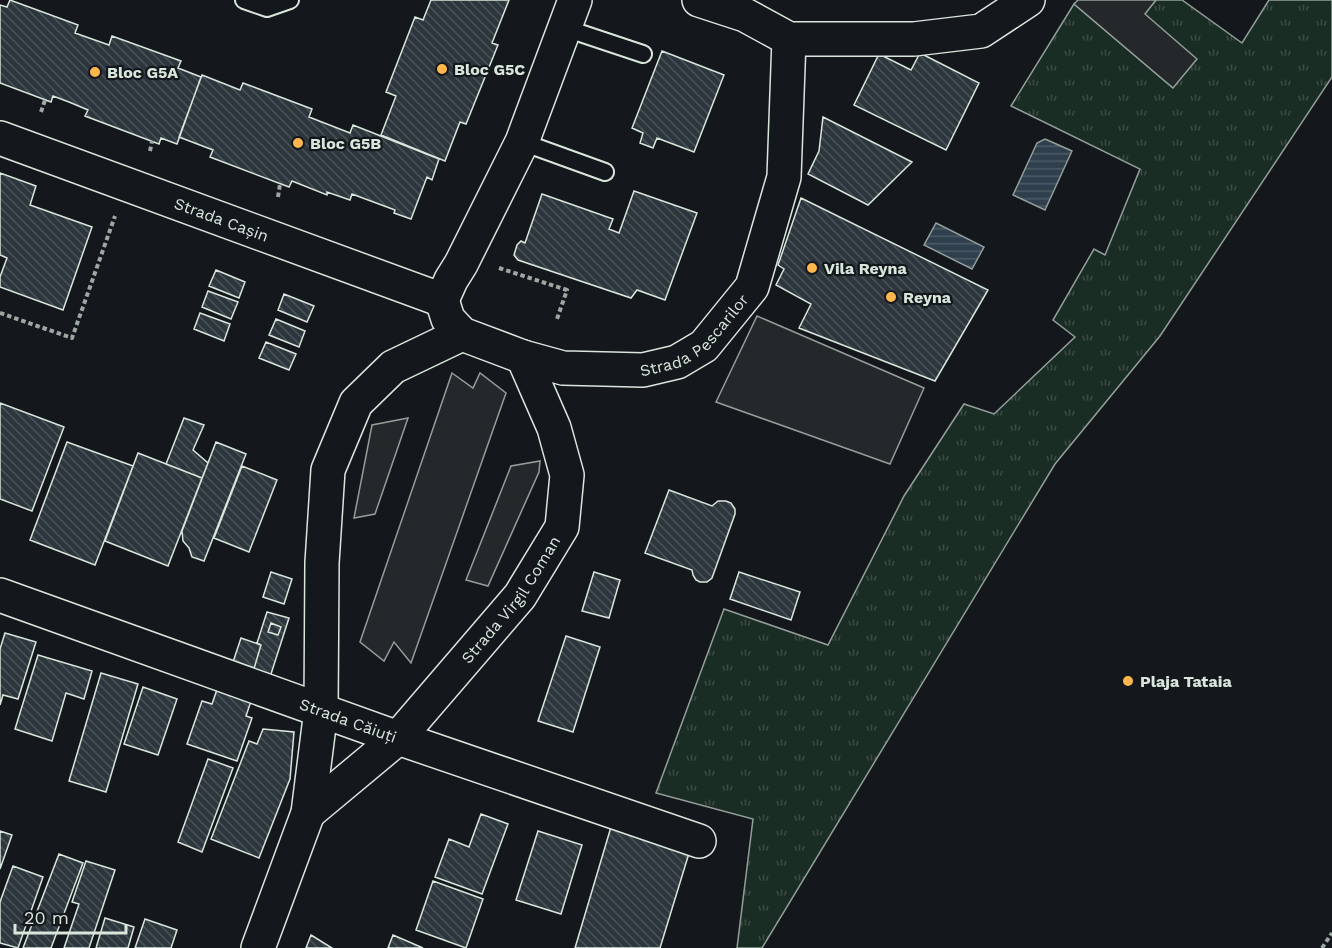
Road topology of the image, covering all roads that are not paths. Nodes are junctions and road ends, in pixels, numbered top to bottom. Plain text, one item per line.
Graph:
1 (244, 0) edge
2 (290, 0) edge
3 (699, 0) edge
4 (1028, 0) edge
5 (745, 8) edge
6 (570, 14) edge
7 (789, 39) junction
8 (643, 54) dead end
9 (0, 138) edge
10 (522, 142) junction
11 (605, 172) dead end
12 (442, 300) junction
13 (462, 334) junction
14 (523, 357) junction
15 (0, 595) edge
16 (321, 710) junction
17 (398, 738) junction
18 (308, 813) junction
19 (699, 841) dead end
20 (258, 948) edge

1 - 2 lane
3 - 5 street
4 - 7 street
5 - 7 street
6 - 8 lane
6 - 10 street
7 - 14 street, Strada Pescarilor
9 - 12 street, Strada Cașin
10 - 11 lane
10 - 12 street
12 - 13 street
13 - 14 street
13 - 16 street, Strada Virgil Coman
14 - 17 street, Strada Virgil Coman
15 - 16 street, Strada Căiuți
16 - 17 street, Strada Căiuți
16 - 18 street, Strada Virgil Coman
17 - 18 street, Strada Virgil Coman
17 - 19 street, Strada Căiuți
18 - 20 street, Strada Virgil Coman

